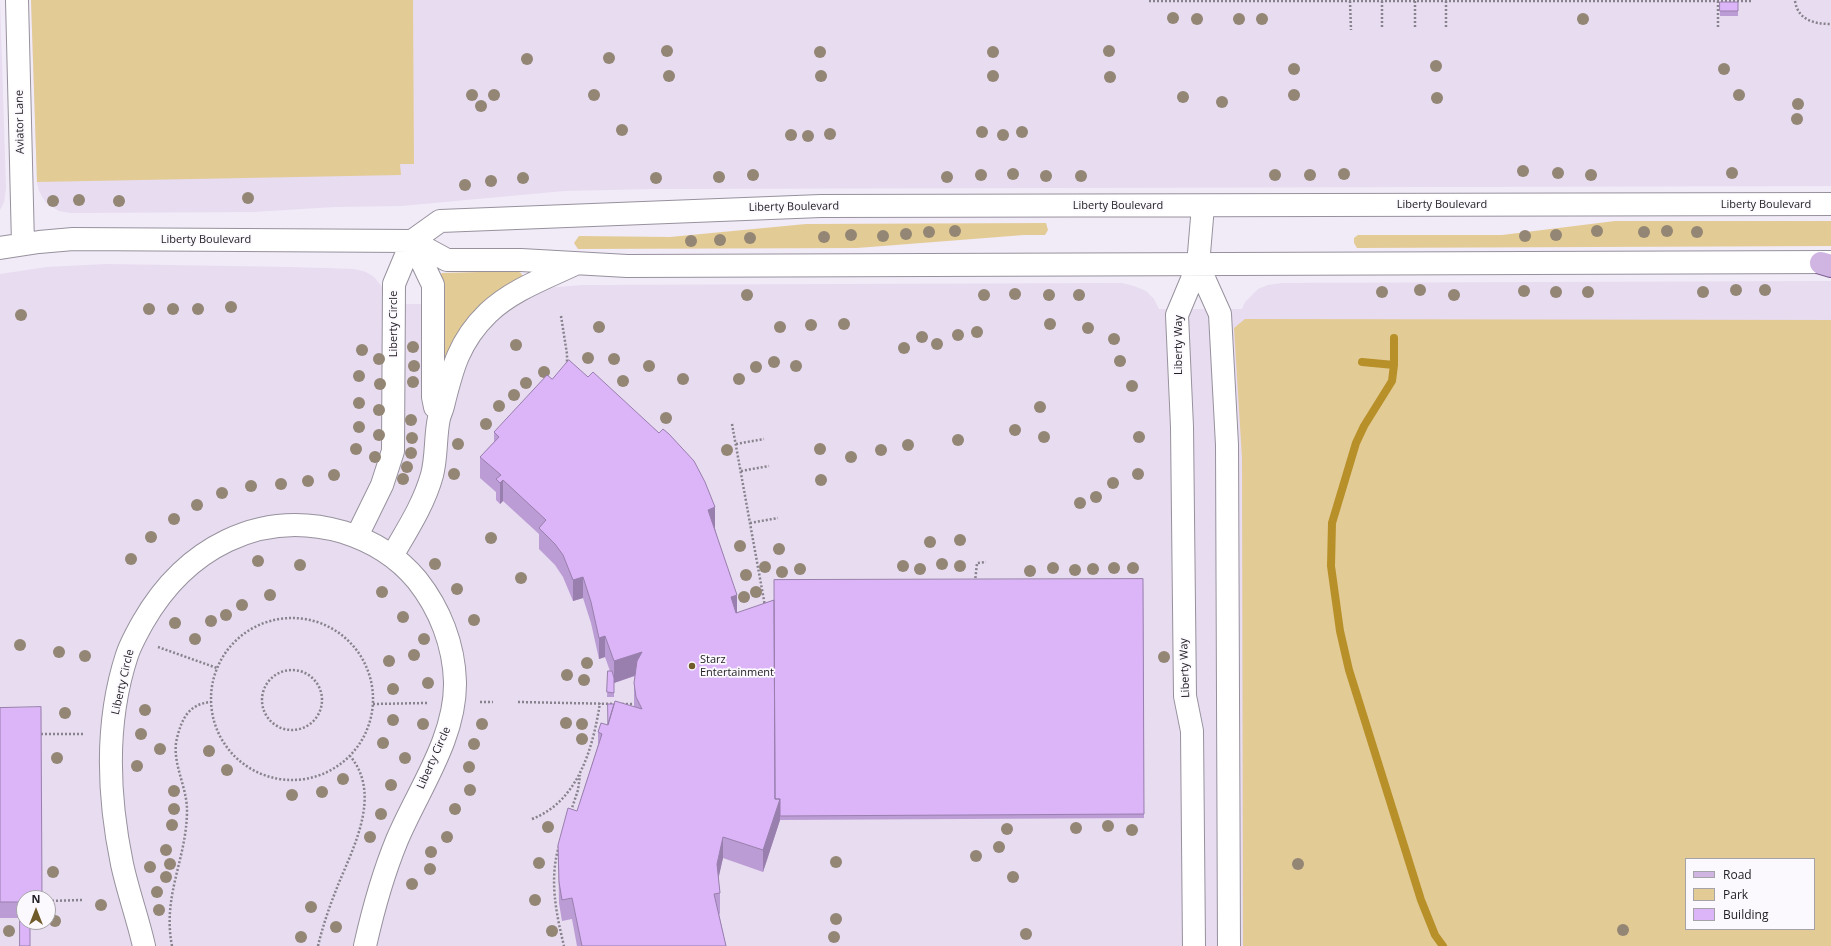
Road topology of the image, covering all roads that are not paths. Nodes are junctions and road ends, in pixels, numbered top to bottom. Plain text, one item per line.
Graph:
1 (17, 0) edge
2 (1831, 204) edge
3 (1203, 206) junction
4 (412, 241) junction
5 (24, 244) junction
6 (0, 248) edge
7 (578, 263) junction
8 (1828, 264) edge
9 (1198, 265) junction
10 (439, 417) junction
11 (357, 536) junction
12 (392, 556) junction
13 (144, 946) edge
14 (365, 946) edge
15 (1194, 946) edge
16 (1229, 946) edge

1 - 5 street, Aviator Lane
2 - 3 street, Liberty Boulevard
3 - 4 street, Liberty Boulevard
3 - 9 street
4 - 5 street, Liberty Boulevard
4 - 7 street, Liberty Boulevard
4 - 10 street
4 - 11 street, Liberty Circle
5 - 6 street, Liberty Boulevard
7 - 9 street, Liberty Boulevard
7 - 10 street
8 - 9 street, Liberty Boulevard
9 - 15 street, Liberty Way
9 - 16 street
10 - 12 street
11 - 12 street, Liberty Circle
11 - 13 street, Liberty Circle
12 - 14 street, Liberty Circle

